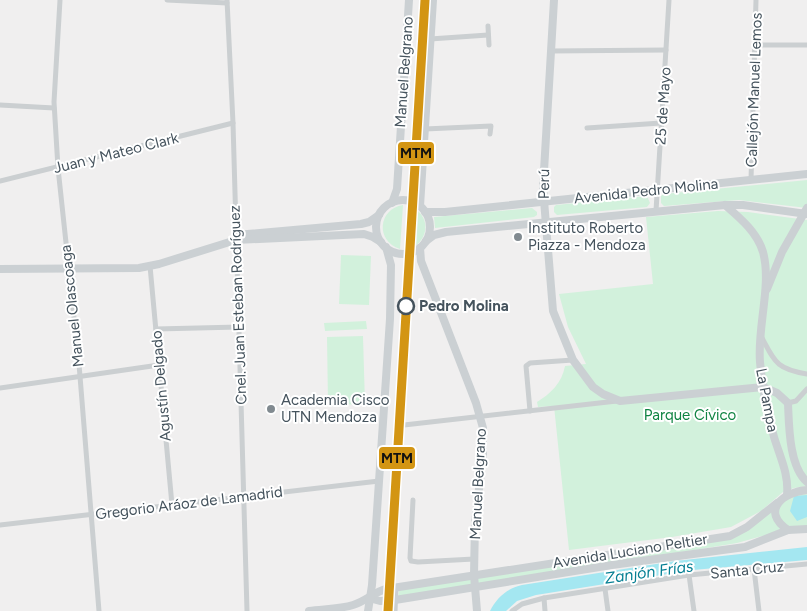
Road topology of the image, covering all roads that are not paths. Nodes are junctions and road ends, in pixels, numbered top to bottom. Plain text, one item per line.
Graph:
1 (60, 0) edge
2 (167, 0) edge
3 (409, 0) edge
4 (433, 0) edge
5 (554, 0) edge
6 (669, 0) edge
7 (756, 0) edge
8 (227, 2) edge
9 (488, 26) dead end
10 (488, 35) junction
11 (430, 39) junction
12 (755, 45) junction
13 (807, 45) edge
14 (489, 46) dead end
15 (666, 50) junction
16 (551, 51) junction
17 (0, 105) edge
18 (54, 108) junction
19 (662, 123) junction
20 (233, 124) junction
21 (587, 128) dead end
22 (425, 129) junction
23 (490, 134) dead end
24 (58, 168) junction
25 (807, 174) edge
26 (751, 180) junction
27 (0, 182) edge
28 (657, 190) junction
29 (543, 202) junction
30 (392, 203) junction
31 (725, 205) junction
32 (807, 208) edge
33 (423, 209) junction
34 (656, 211) junction
35 (807, 214) edge
36 (380, 216) junction
37 (544, 222) junction
38 (236, 237) junction
39 (426, 241) junction
40 (384, 245) junction
41 (420, 248) junction
42 (150, 266) junction
43 (69, 268) junction
44 (0, 269) edge
45 (763, 303) junction
46 (239, 326) junction
47 (156, 329) junction
48 (760, 333) junction
49 (573, 360) junction
50 (159, 365) junction
51 (807, 374) edge
52 (80, 376) junction
53 (0, 388) edge
54 (763, 388) junction
55 (807, 389) edge
56 (620, 401) junction
57 (788, 403) junction
58 (530, 411) junction
59 (481, 417) junction
60 (404, 425) dead end
61 (379, 481) junction
62 (807, 482) edge
63 (807, 490) edge
64 (787, 496) junction
65 (245, 497) junction
66 (413, 500) dead end
67 (777, 503) junction
68 (172, 506) junction
69 (91, 515) junction
70 (0, 525) edge
71 (788, 530) junction
72 (805, 530) edge
73 (474, 559) junction
74 (807, 564) edge
75 (754, 569) junction
76 (474, 575) junction
77 (689, 575) junction
78 (396, 588) junction
79 (475, 588) junction
80 (605, 589) junction
81 (369, 598) junction
82 (544, 598) junction
83 (395, 600) junction
84 (99, 611) edge
85 (247, 611) edge
86 (309, 611) edge
87 (368, 611) edge
88 (395, 611) edge
89 (477, 611) edge
90 (512, 611) edge
91 (545, 611) edge
92 (608, 611) edge
93 (694, 611) edge
94 (759, 611) edge

1 - 18 street, Manuel Olascoaga
2 - 8 street
3 - 30 main road, Manuel Belgrano
4 - 11 main road, Manuel Belgrano
5 - 16 main road, Perú
6 - 15 street, 25 de Mayo
7 - 12 street, Callejón Manuel Lemos
8 - 20 street, Cnel. Juan Esteban Rodríguez
9 - 10 street
10 - 11 street
10 - 14 street
11 - 22 main road, Manuel Belgrano
12 - 13 street
12 - 26 street, Callejón Manuel Lemos
15 - 16 street
15 - 19 street, 25 de Mayo
16 - 29 main road, Perú
17 - 18 street
18 - 24 street, Manuel Olascoaga
19 - 21 street
19 - 28 street, 25 de Mayo
20 - 24 street, Juan y Mateo Clark
20 - 38 street, Cnel. Juan Esteban Rodríguez
22 - 23 street
22 - 33 main road, Manuel Belgrano
24 - 27 street, Juan y Mateo Clark
24 - 43 street, Manuel Olascoaga
25 - 26 main road, Avenida Pedro Molina
26 - 28 main road, Avenida Pedro Molina
28 - 29 main road, Avenida Pedro Molina
28 - 34 street, 25 de Mayo
29 - 33 main road, Avenida Pedro Molina
29 - 37 main road, Perú
30 - 33 main road
30 - 36 main road
31 - 34 main road, Avenida Pedro Molina
31 - 35 main road, Avenida Pedro Molina
31 - 45 main road, La Pampa
32 - 45 main road, La Pampa
33 - 39 main road
34 - 37 main road, Avenida Pedro Molina
36 - 38 main road
36 - 40 main road
37 - 39 main road, Avenida Pedro Molina
37 - 49 main road, Perú
38 - 40 main road
38 - 42 main road
38 - 46 street, Cnel. Juan Esteban Rodríguez
39 - 41 main road
40 - 41 main road
40 - 61 main road
41 - 59 main road, Manuel Belgrano
42 - 43 main road
42 - 47 street, Agustín Delgado
43 - 44 main road
43 - 52 street, Manuel Olascoaga
45 - 48 main road, La Pampa
46 - 47 street
46 - 65 street, Cnel. Juan Esteban Rodríguez
47 - 50 street, Agustín Delgado
48 - 51 street
48 - 54 main road, La Pampa
49 - 56 main road, Perú
49 - 58 street
50 - 52 street
50 - 68 street, Agustín Delgado
52 - 53 street
52 - 69 street, Manuel Olascoaga
54 - 56 main road
54 - 57 main road
54 - 64 main road, La Pampa
55 - 57 street
56 - 58 street
57 - 62 main road, La Pampa
58 - 59 street
59 - 60 street
59 - 73 main road, Manuel Belgrano
61 - 65 street, Gregorio Aráoz de Lamadrid
61 - 81 main road
63 - 64 main road, Avenida Luciano Peltier
64 - 67 main road, Avenida Luciano Peltier
65 - 68 street, Gregorio Aráoz de Lamadrid
65 - 85 street, Cnel. Juan Esteban Rodríguez
66 - 73 street
67 - 71 main road
67 - 76 main road, Avenida Luciano Peltier
68 - 69 street, Gregorio Aráoz de Lamadrid
69 - 70 street, Gregorio Aráoz de Lamadrid
69 - 84 street, Manuel Olascoaga
71 - 72 main road
71 - 79 main road, Avenida Luciano Peltier
73 - 76 main road, Manuel Belgrano
74 - 75 street, Santa Cruz
75 - 77 street, Santa Cruz
75 - 94 street
76 - 78 main road, Avenida Luciano Peltier
76 - 79 main road, Manuel Belgrano
77 - 80 street, Santa Cruz
77 - 93 street
78 - 81 main road, Avenida Luciano Peltier
78 - 83 street
79 - 83 main road, Avenida Luciano Peltier
79 - 89 main road, Manuel Belgrano
80 - 82 street, Santa Cruz
80 - 92 street
81 - 83 main road, Avenida Luciano Peltier
81 - 86 main road, Avenida Luciano Peltier
81 - 87 main road
82 - 90 street, Santa Cruz
82 - 91 street
83 - 88 street

